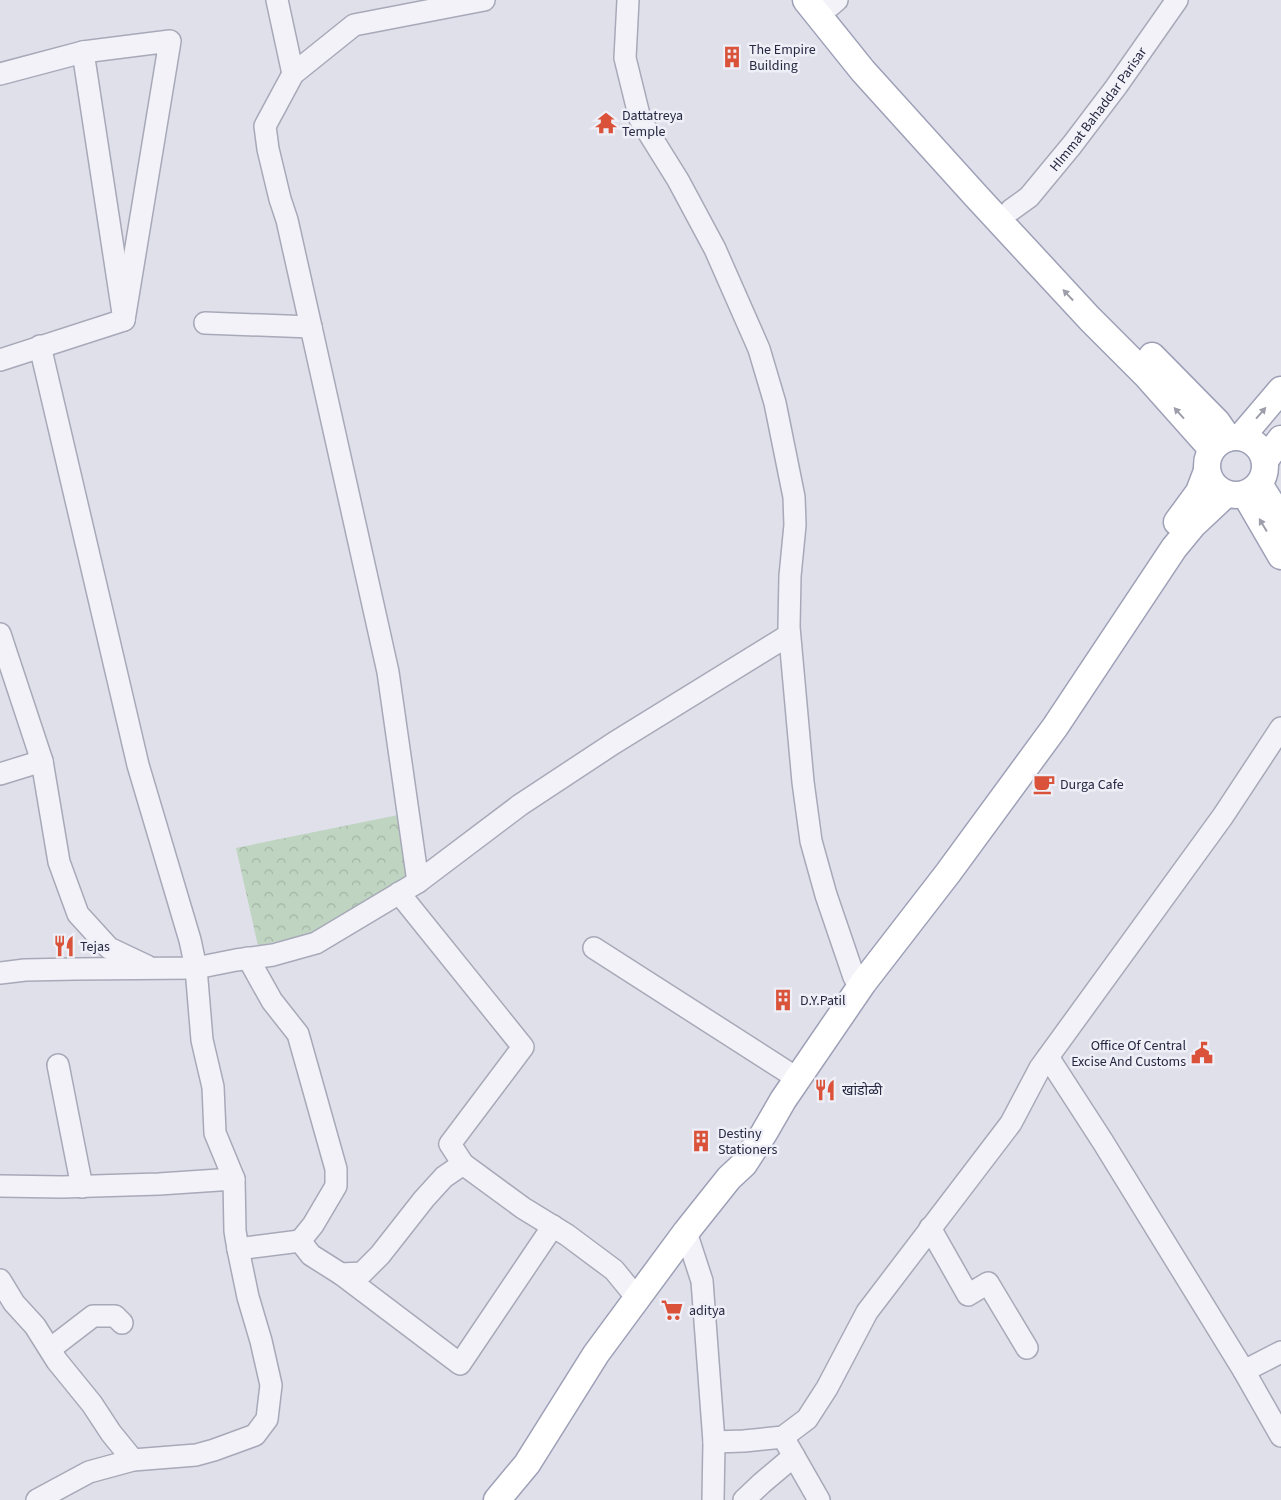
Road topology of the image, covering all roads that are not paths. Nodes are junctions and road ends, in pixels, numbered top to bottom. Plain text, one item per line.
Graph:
1 (277, 0) edge
2 (484, 0) edge
3 (628, 0) edge
4 (1177, 0) edge
5 (825, 2) edge
6 (83, 52) junction
7 (0, 74) edge
8 (293, 74) junction
9 (1010, 210) junction
10 (124, 320) junction
11 (205, 323) dead end
12 (311, 326) junction
13 (40, 346) junction
14 (0, 360) edge
15 (1281, 390) edge
16 (1281, 439) edge
17 (1222, 449) junction
18 (1249, 483) junction
19 (1281, 519) edge
20 (1281, 556) edge
21 (0, 634) edge
22 (789, 635) junction
23 (1281, 728) edge
24 (42, 762) junction
25 (0, 774) edge
26 (418, 882) junction
27 (399, 893) junction
28 (594, 948) dead end
29 (248, 958) junction
30 (151, 968) junction
31 (196, 968) junction
32 (0, 973) edge
33 (858, 980) junction
34 (1048, 1057) junction
35 (58, 1065) dead end
36 (789, 1073) junction
37 (463, 1164) junction
38 (729, 1178) junction
39 (234, 1179) junction
40 (0, 1186) edge
41 (82, 1187) junction
42 (553, 1226) junction
43 (930, 1228) junction
44 (686, 1232) junction
45 (300, 1241) junction
46 (238, 1250) junction
47 (341, 1274) junction
48 (0, 1280) edge
49 (637, 1298) junction
50 (122, 1323) dead end
51 (1026, 1348) dead end
52 (50, 1350) junction
53 (1281, 1352) edge
54 (1244, 1371) junction
55 (1281, 1436) edge
56 (783, 1437) junction
57 (714, 1442) junction
58 (794, 1456) junction
59 (133, 1460) junction
60 (37, 1500) edge
61 (497, 1500) edge
62 (713, 1500) edge
63 (744, 1500) edge
64 (819, 1500) edge

1 - 8 street
2 - 8 street
3 - 22 street
4 - 9 street, HImmat Bahaddar Parisar
5 - 9 main road
17 -> 5 main road
6 - 7 street
6 - 10 street
6 - 10 street
8 - 12 street
9 - 17 main road
10 - 13 street
11 - 12 street
12 - 26 street
13 - 14 street
13 - 31 street
17 -> 15 main road
16 - 18 main road
17 - 18 main road
17 - 18 main road
17 - 33 main road
18 - 19 main road
20 -> 18 main road
18 - 33 main road
21 - 24 street
22 - 26 street
22 - 33 street
23 - 34 street
24 - 25 street
24 - 30 street
26 - 27 street
27 - 29 street
27 - 37 street
28 - 36 street
29 - 31 street
29 - 45 street
30 - 31 street
30 - 32 street
31 - 39 street
33 - 36 main road
33 - 38 main road
34 - 43 street
34 - 54 street
35 - 41 street
36 - 38 main road
37 - 42 street
37 - 47 street
38 - 44 main road
39 - 41 street
39 - 46 street
40 - 41 street
42 - 47 street
42 - 49 street
43 - 51 street
43 - 56 street
44 - 49 main road
44 - 57 street
45 - 46 street
45 - 47 street
46 - 59 street
48 - 52 street
49 - 61 main road
50 - 52 street
52 - 59 street
53 - 54 street
54 - 55 street
56 - 57 street
56 - 58 street
57 - 62 street
58 - 63 street
58 - 64 street
59 - 60 street

